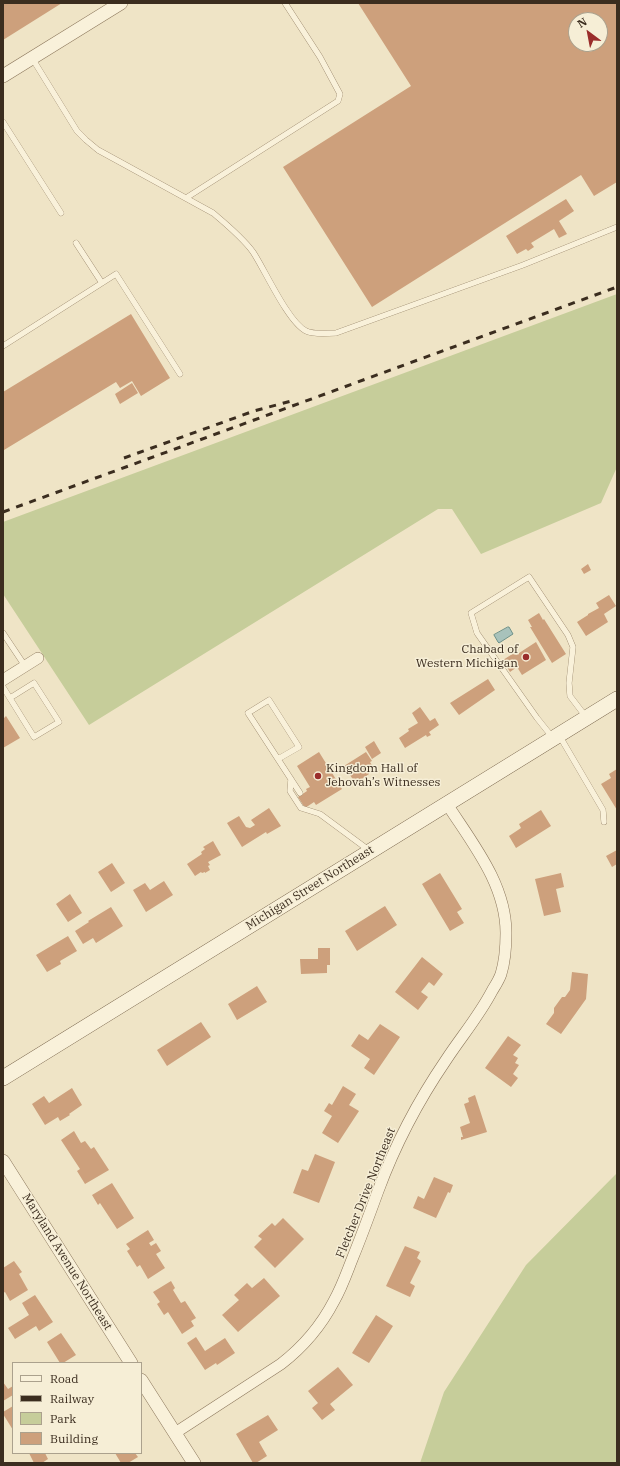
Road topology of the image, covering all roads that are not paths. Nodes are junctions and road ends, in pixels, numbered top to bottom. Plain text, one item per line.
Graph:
1 (120, 3) edge
2 (286, 3) edge
3 (32, 58) junction
4 (3, 76) edge
5 (4, 124) edge
6 (186, 198) junction
7 (61, 213) dead end
8 (617, 227) edge
9 (76, 243) dead end
10 (102, 283) junction
11 (3, 346) edge
12 (180, 374) dead end
13 (3, 632) edge
14 (38, 658) dead end
15 (24, 666) junction
16 (3, 680) edge
17 (3, 687) edge
18 (10, 698) junction
19 (617, 699) edge
20 (587, 718) junction
21 (556, 737) junction
22 (278, 759) junction
23 (291, 779) junction
24 (300, 793) dead end
25 (447, 804) junction
26 (604, 822) dead end
27 (370, 851) junction
28 (3, 1078) edge
29 (3, 1161) edge
30 (129, 1362) edge
31 (142, 1382) edge
32 (175, 1433) junction
33 (194, 1463) edge

1 - 3 street
2 - 6 lane
3 - 4 street
3 - 6 lane
5 - 7 lane
6 - 8 lane
9 - 10 lane
10 - 11 lane
10 - 12 lane
13 - 15 lane
14 - 15 street
15 - 16 street
17 - 18 lane
18 - 18 lane
19 - 20 main road, Michigan Street Northeast
20 - 21 main road, Michigan Street Northeast
20 - 21 lane
21 - 25 main road, Michigan Street Northeast
21 - 26 lane
22 - 22 lane
22 - 23 lane
23 - 24 lane
23 - 27 lane
25 - 27 main road, Michigan Street Northeast
25 - 32 street, Fletcher Drive Northeast
27 - 28 main road, Michigan Street Northeast
29 - 30 street, Maryland Avenue Northeast
31 - 32 street
32 - 33 street

